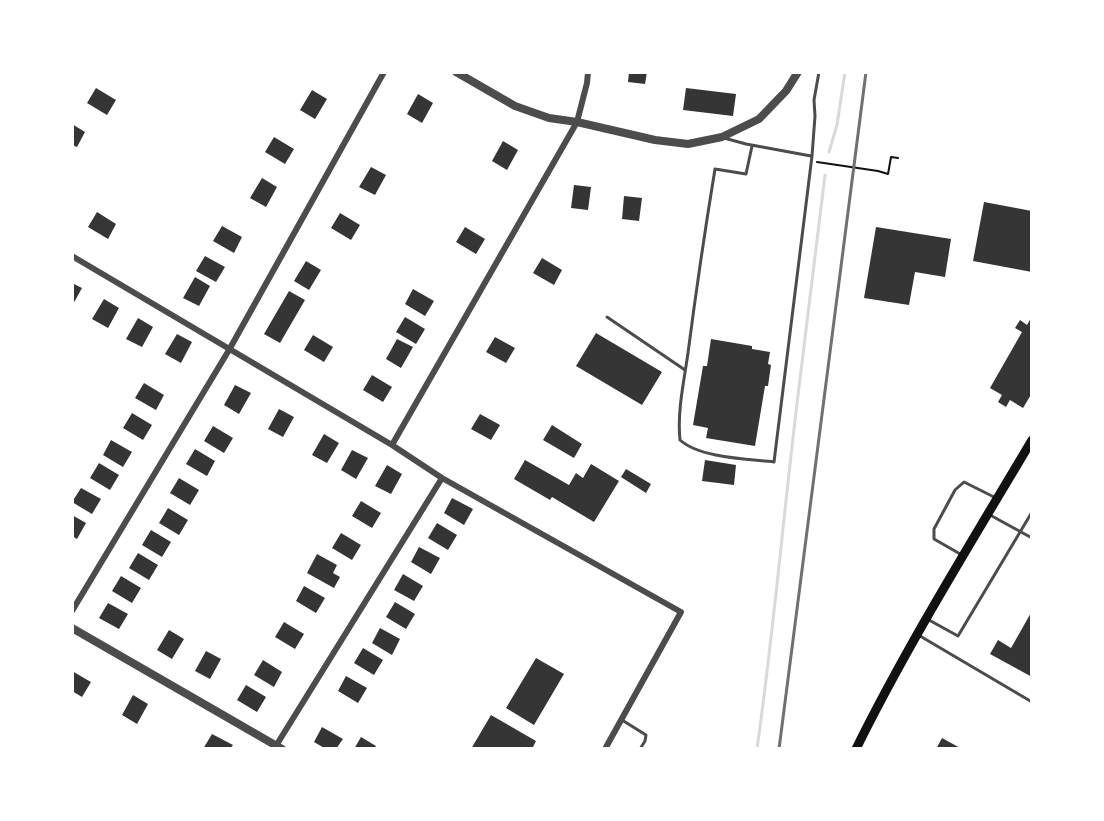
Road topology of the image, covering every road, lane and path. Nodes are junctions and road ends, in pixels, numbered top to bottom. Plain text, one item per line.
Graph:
1 (384, 72) edge
2 (456, 72) edge
3 (588, 72) edge
4 (798, 72) edge
5 (819, 72) edge
6 (577, 122) junction
7 (722, 137) junction
8 (752, 146) junction
9 (812, 156) junction
10 (898, 158) dead end
11 (811, 161) junction
12 (72, 256) edge
13 (607, 317) dead end
14 (229, 350) junction
15 (685, 370) junction
16 (1032, 440) edge
17 (392, 445) junction
18 (442, 478) junction
19 (998, 498) junction
20 (1032, 512) edge
21 (988, 514) junction
22 (1020, 531) junction
23 (1032, 538) edge
24 (964, 556) junction
25 (72, 611) edge
26 (927, 619) junction
27 (72, 628) edge
28 (918, 634) junction
29 (1032, 702) edge
30 (621, 720) junction
31 (277, 748) edge
32 (605, 749) edge
33 (640, 749) edge
34 (856, 749) edge

1 - 14 street
2 - 6 street
3 - 6 street
4 - 7 street
5 - 9 lane
6 - 7 street
6 - 17 street
7 - 8 lane
8 - 9 lane
8 - 15 lane
9 - 11 lane
10 - 11 path
11 - 15 lane
12 - 14 street
13 - 15 lane
14 - 17 street
14 - 25 street
16 - 19 main road
17 - 18 street
18 - 30 street
18 - 31 street
19 - 21 main road
19 - 24 lane
20 - 22 lane
21 - 22 lane
21 - 24 main road
22 - 23 lane
22 - 26 lane
24 - 26 main road
26 - 28 main road
27 - 31 street
28 - 29 lane
28 - 34 main road
30 - 32 street
30 - 33 lane

